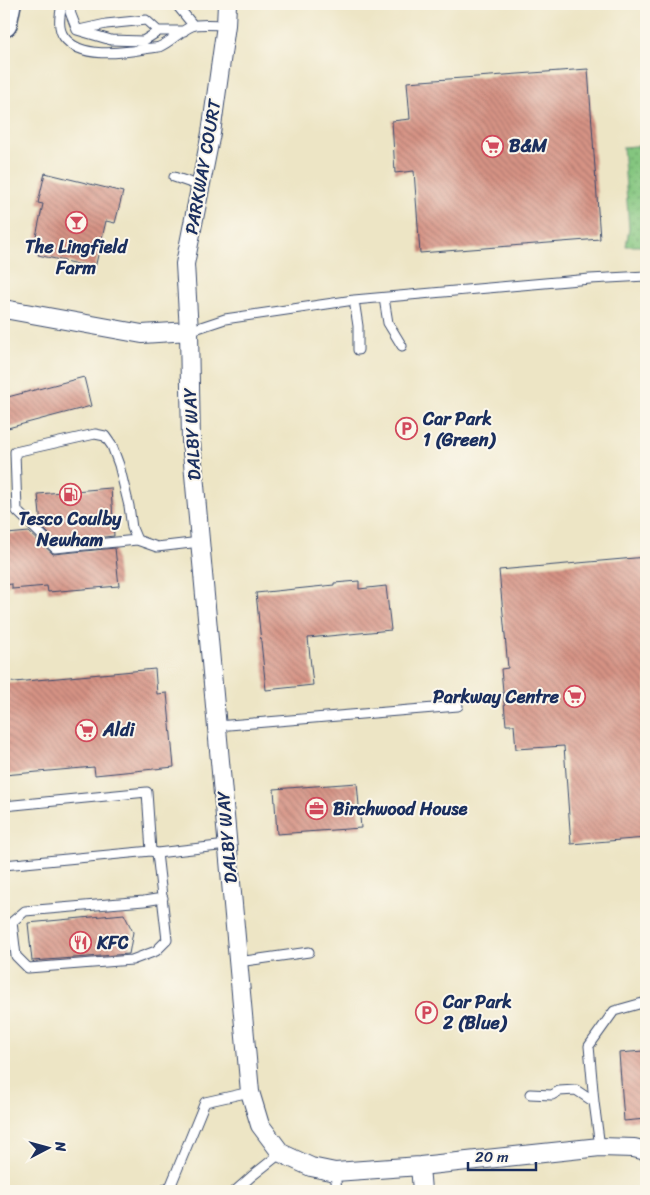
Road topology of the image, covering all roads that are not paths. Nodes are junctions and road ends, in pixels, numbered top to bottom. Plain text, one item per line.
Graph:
1 (8, 4) edge
2 (62, 4) edge
3 (72, 4) edge
4 (176, 4) edge
5 (227, 4) edge
6 (4, 24) edge
7 (226, 24) junction
8 (193, 25) junction
9 (78, 30) junction
10 (158, 31) junction
11 (184, 31) junction
12 (174, 177) dead end
13 (200, 186) junction
14 (646, 276) edge
15 (384, 298) junction
16 (354, 300) junction
17 (4, 309) edge
18 (189, 331) junction
19 (402, 346) dead end
20 (358, 350) dead end
21 (137, 540) junction
22 (200, 542) junction
23 (458, 706) dead end
24 (217, 726) junction
25 (4, 806) edge
26 (227, 844) junction
27 (154, 852) junction
28 (4, 865) edge
29 (163, 898) junction
30 (309, 952) dead end
31 (238, 962) junction
32 (646, 1002) edge
33 (250, 1092) junction
34 (530, 1094) dead end
35 (594, 1102) junction
36 (600, 1147) junction
37 (646, 1151) edge
38 (281, 1153) junction
39 (420, 1166) junction
40 (335, 1172) junction
41 (163, 1191) edge
42 (235, 1191) edge
43 (337, 1191) edge
44 (422, 1191) edge

1 - 6 street
2 - 11 lane
3 - 9 lane
4 - 8 lane
5 - 7 street, PARKWAY COURT
7 - 8 lane
7 - 13 street, PARKWAY COURT
8 - 11 lane
9 - 10 lane
9 - 10 lane
10 - 11 lane
12 - 13 lane
13 - 18 street, PARKWAY COURT
14 - 15 lane
15 - 16 lane
15 - 19 lane
16 - 18 lane
16 - 20 lane
17 - 18 street
18 - 22 street, DALBY WAY
21 - 21 lane
21 - 22 lane
22 - 24 street, DALBY WAY
23 - 24 lane
24 - 26 street, DALBY WAY
25 - 27 lane
26 - 27 lane
26 - 31 street, DALBY WAY
27 - 28 lane
27 - 29 lane
29 - 29 lane
30 - 31 lane
31 - 33 street, DALBY WAY
32 - 35 lane
33 - 38 street, DALBY WAY
33 - 41 lane
34 - 35 lane
35 - 36 lane
36 - 37 street, DALBY WAY
36 - 39 street, DALBY WAY
38 - 40 street, DALBY WAY
38 - 42 lane
39 - 40 street, DALBY WAY
39 - 44 street
40 - 43 lane

